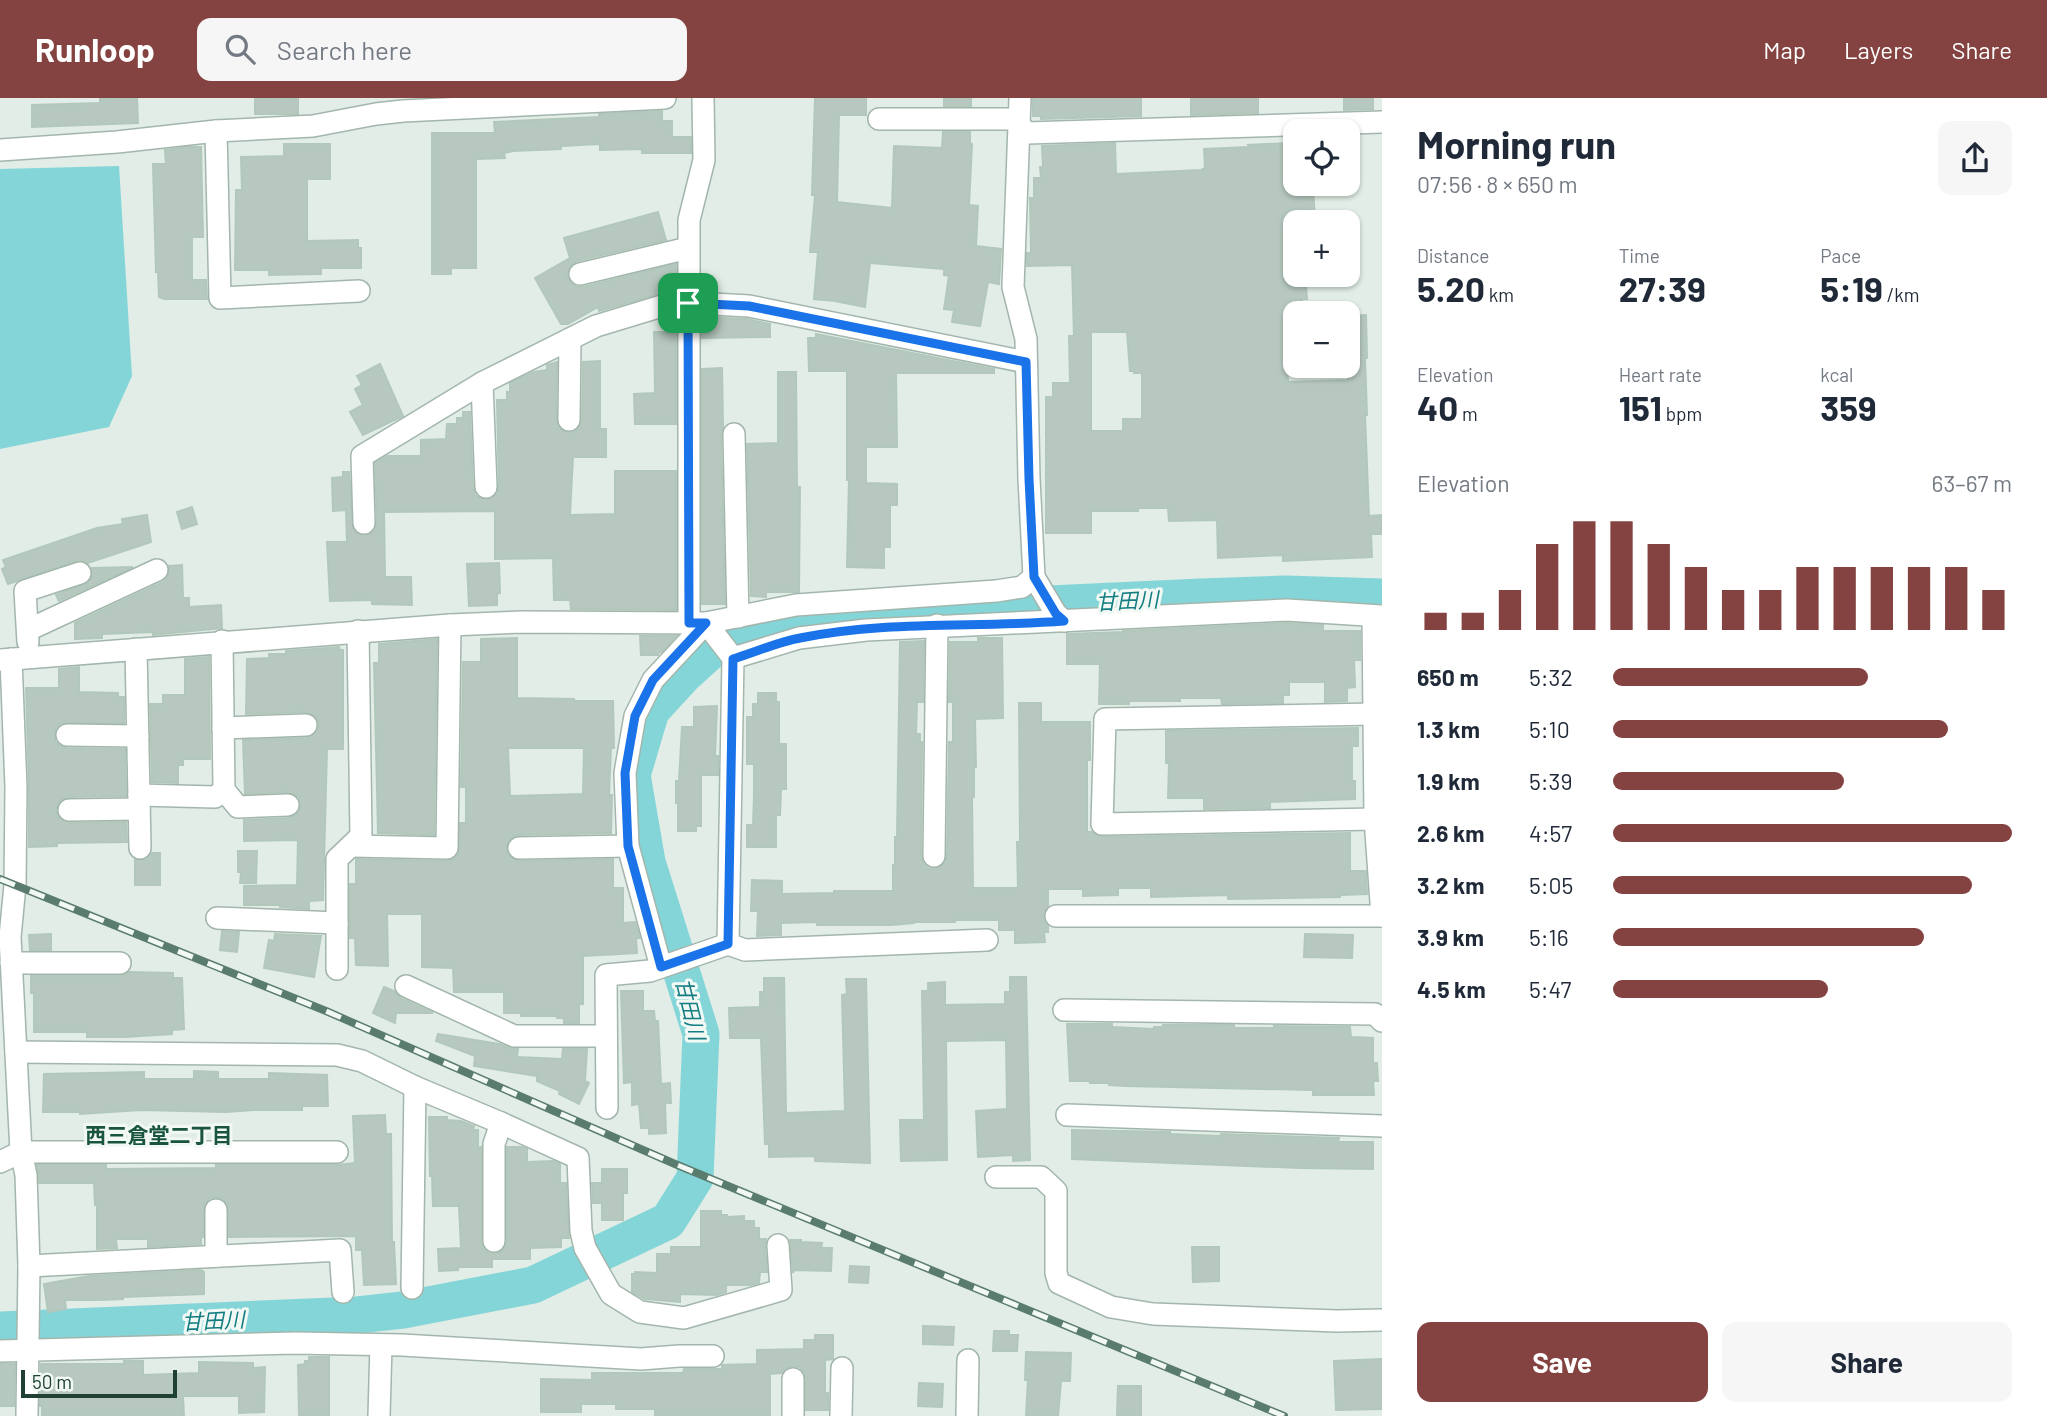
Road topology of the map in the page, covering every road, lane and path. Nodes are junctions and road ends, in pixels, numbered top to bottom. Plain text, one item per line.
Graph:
1 (665, 98) edge
2 (703, 98) edge
3 (1020, 98) edge
4 (376, 106) edge
5 (879, 120) dead end
6 (1382, 122) edge
7 (1019, 124) junction
8 (216, 131) junction
9 (0, 150) edge
10 (688, 248) junction
11 (580, 274) dead end
12 (359, 290) dead end
13 (688, 303) junction
14 (570, 339) junction
15 (1026, 362) junction
16 (482, 383) junction
17 (569, 420) dead end
18 (734, 433) dead end
19 (486, 486) dead end
20 (364, 523) dead end
21 (158, 570) dead end
22 (80, 573) dead end
23 (1038, 582) junction
24 (1378, 616) edge
25 (737, 617) junction
26 (1060, 617) junction
27 (698, 623) junction
28 (450, 625) junction
29 (937, 625) junction
30 (28, 630) junction
31 (358, 631) junction
32 (222, 641) junction
33 (136, 649) junction
34 (13, 659) edge
35 (733, 659) junction
36 (1374, 714) junction
37 (306, 725) dead end
38 (223, 727) junction
39 (67, 735) dead end
40 (138, 736) junction
41 (8, 787) edge
42 (224, 790) junction
43 (139, 802) junction
44 (288, 806) dead end
45 (69, 810) dead end
46 (1375, 819) junction
47 (351, 846) junction
48 (628, 846) junction
49 (141, 848) dead end
50 (519, 848) dead end
51 (934, 856) dead end
52 (1056, 916) dead end
53 (1382, 916) edge
54 (217, 918) dead end
55 (337, 923) junction
56 (5, 937) edge
57 (987, 940) dead end
58 (728, 944) junction
59 (120, 962) dead end
60 (11, 963) junction
61 (661, 967) junction
62 (337, 969) dead end
63 (406, 986) dead end
64 (7, 1001) edge
65 (1064, 1010) dead end
66 (1382, 1021) edge
67 (605, 1036) junction
68 (16, 1052) junction
69 (9, 1084) edge
70 (415, 1087) junction
71 (607, 1108) dead end
72 (1067, 1115) dead end
73 (502, 1123) junction
74 (1382, 1126) edge
75 (21, 1152) junction
76 (337, 1152) dead end
77 (0, 1162) edge
78 (996, 1177) dead end
79 (216, 1210) dead end
80 (494, 1241) dead end
81 (778, 1245) dead end
82 (216, 1256) junction
83 (29, 1266) junction
84 (412, 1288) dead end
85 (343, 1292) dead end
86 (1382, 1320) edge
87 (381, 1345) junction
88 (0, 1351) edge
89 (28, 1351) junction
90 (713, 1356) dead end
91 (968, 1360) dead end
92 (842, 1368) dead end
93 (793, 1379) dead end
94 (27, 1416) edge
95 (380, 1416) edge
96 (793, 1416) edge
97 (841, 1416) edge
98 (967, 1416) edge

1 - 4 street
2 - 10 street
3 - 7 street
4 - 8 street
5 - 7 street
6 - 7 street
7 - 15 street
8 - 9 street
8 - 12 street
10 - 11 street
10 - 13 street
13 - 14 street
13 - 15 street
13 - 27 street
14 - 16 street
14 - 17 street
15 - 23 street
16 - 19 street
16 - 20 street
18 - 25 street
21 - 30 street
22 - 30 street
23 - 25 street
23 - 26 street
24 - 26 street
24 - 36 street
25 - 27 street
26 - 29 street
27 - 28 street
27 - 35 street
27 - 48 street
28 - 31 street
28 - 47 street
29 - 35 street
29 - 51 street
30 - 34 street
31 - 32 street
31 - 47 street
32 - 33 street
32 - 38 street
33 - 34 street
33 - 40 street
34 - 41 street
35 - 58 street
36 - 46 street
36 - 46 street
37 - 38 street
38 - 42 street
39 - 40 street
40 - 43 street
41 - 56 street
42 - 43 street
42 - 44 street
43 - 45 street
43 - 49 street
46 - 53 street
47 - 55 street
48 - 50 street
48 - 61 street
52 - 53 street
54 - 55 street
55 - 62 street
56 - 60 street
57 - 58 street
58 - 61 street
59 - 60 street
60 - 64 street
61 - 67 street
63 - 67 street
64 - 68 street
65 - 66 street
67 - 71 street
68 - 69 street
68 - 70 street
69 - 75 street
70 - 73 street
70 - 84 street
72 - 74 street
73 - 80 street
73 - 81 street
75 - 76 street
75 - 77 street
75 - 83 street
78 - 86 street
79 - 82 street
82 - 83 street
82 - 85 street
83 - 89 street
87 - 89 street
87 - 90 street
87 - 95 street
88 - 89 street
89 - 94 street
91 - 98 street
92 - 97 street
93 - 96 street

